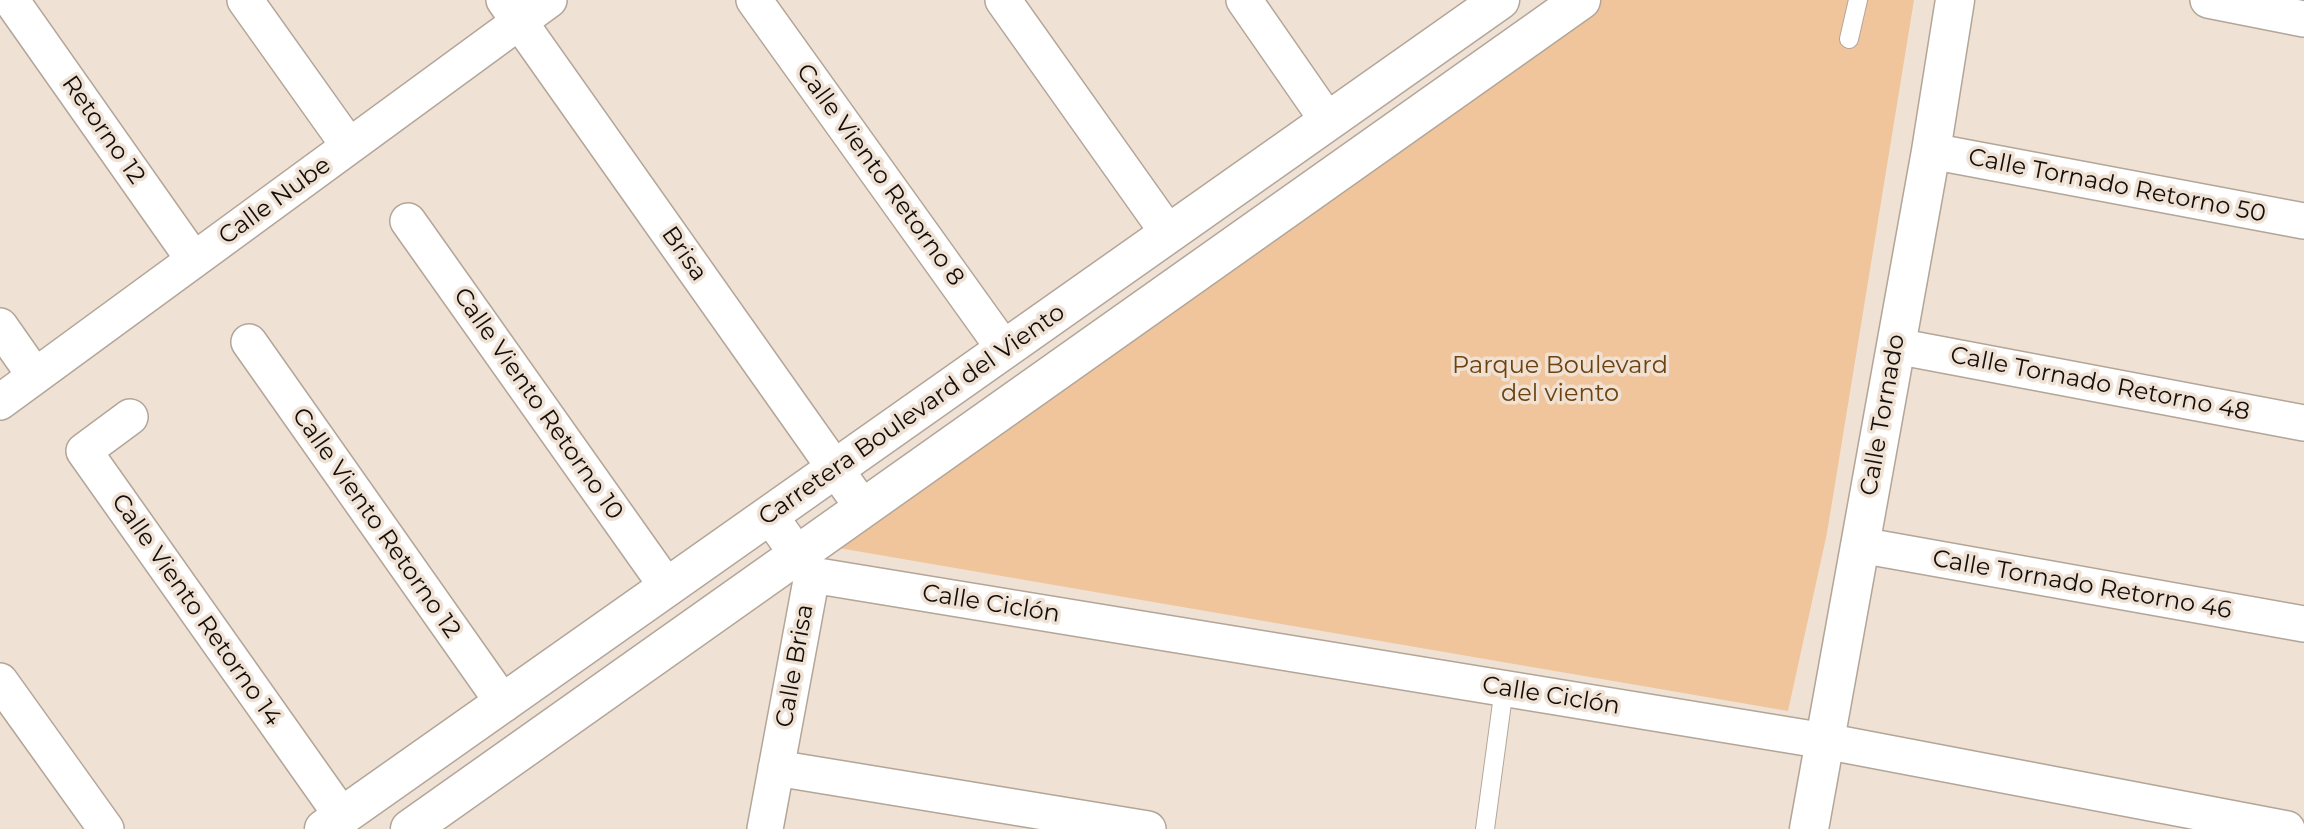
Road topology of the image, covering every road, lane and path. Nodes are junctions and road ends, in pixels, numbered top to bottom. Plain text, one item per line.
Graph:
1 (11, 0) edge
2 (245, 0) edge
3 (549, 0) edge
4 (754, 0) edge
5 (1003, 0) edge
6 (1244, 0) edge
7 (1581, 0) edge
8 (1858, 0) edge
9 (1955, 0) edge
10 (2208, 0) edge
11 (1497, 1) edge
12 (512, 10) edge
13 (2304, 19) edge
14 (1849, 39) dead end
15 (1328, 121) junction
16 (349, 146) junction
17 (1931, 151) junction
18 (408, 221) dead end
19 (2304, 221) edge
20 (1169, 234) junction
21 (194, 260) junction
22 (0, 326) edge
23 (249, 342) dead end
24 (1896, 345) junction
25 (1005, 350) junction
26 (35, 376) junction
27 (0, 402) edge
28 (130, 417) dead end
29 (2304, 423) edge
30 (837, 469) junction
31 (863, 508) junction
32 (770, 516) junction
33 (1860, 545) junction
34 (805, 564) junction
35 (668, 588) junction
36 (2304, 624) edge
37 (0, 681) edge
38 (1504, 688) junction
39 (503, 704) junction
40 (1825, 741) junction
41 (776, 768) junction
42 (333, 823) edge
43 (106, 829) edge
44 (410, 829) edge
45 (765, 829) edge
46 (1148, 829) edge
47 (1485, 829) edge
48 (1809, 829) edge
49 (2287, 829) edge

1 - 21 street, Retorno 12
2 - 16 street
3 - 12 street, Calle Nube
4 - 25 street, Calle Viento Retorno 8
5 - 20 street
6 - 15 street
7 - 31 street, Carretera Boulevard del Viento
8 - 14 lane
9 - 17 street, Calle Tornado
10 - 13 street
11 - 15 street, Carretera Boulevard del Viento
12 - 16 street, Calle Nube
12 - 30 street, Brisa
15 - 20 street, Carretera Boulevard del Viento
16 - 21 street, Calle Nube
17 - 19 street, Calle Tornado Retorno 50
17 - 24 street, Calle Tornado
18 - 35 street, Calle Viento Retorno 10
20 - 25 street, Carretera Boulevard del Viento
21 - 26 street, Calle Nube
22 - 26 street
23 - 39 street, Calle Viento Retorno 12
24 - 29 street, Calle Tornado Retorno 48
24 - 33 street, Calle Tornado
25 - 30 street, Carretera Boulevard del Viento
26 - 27 street, Calle Nube
28 - 42 street, Calle Viento Retorno 14
30 - 31 street, Brisa
30 - 32 street, Carretera Boulevard del Viento
31 - 34 street, Carretera Boulevard del Viento
32 - 34 street
32 - 35 street, Carretera Boulevard del Viento
33 - 36 street, Calle Tornado Retorno 46
33 - 40 street, Calle Tornado
34 - 38 street, Calle Ciclón
34 - 41 street, Calle Brisa
34 - 44 street, Carretera Boulevard del Viento
35 - 39 street, Carretera Boulevard del Viento
37 - 43 street
38 - 40 street, Calle Ciclón
38 - 47 lane
39 - 42 street, Carretera Boulevard del Viento
40 - 48 street, Calle Tornado
40 - 49 street, Calle Ciclón
41 - 45 street, Calle Brisa
41 - 46 street

